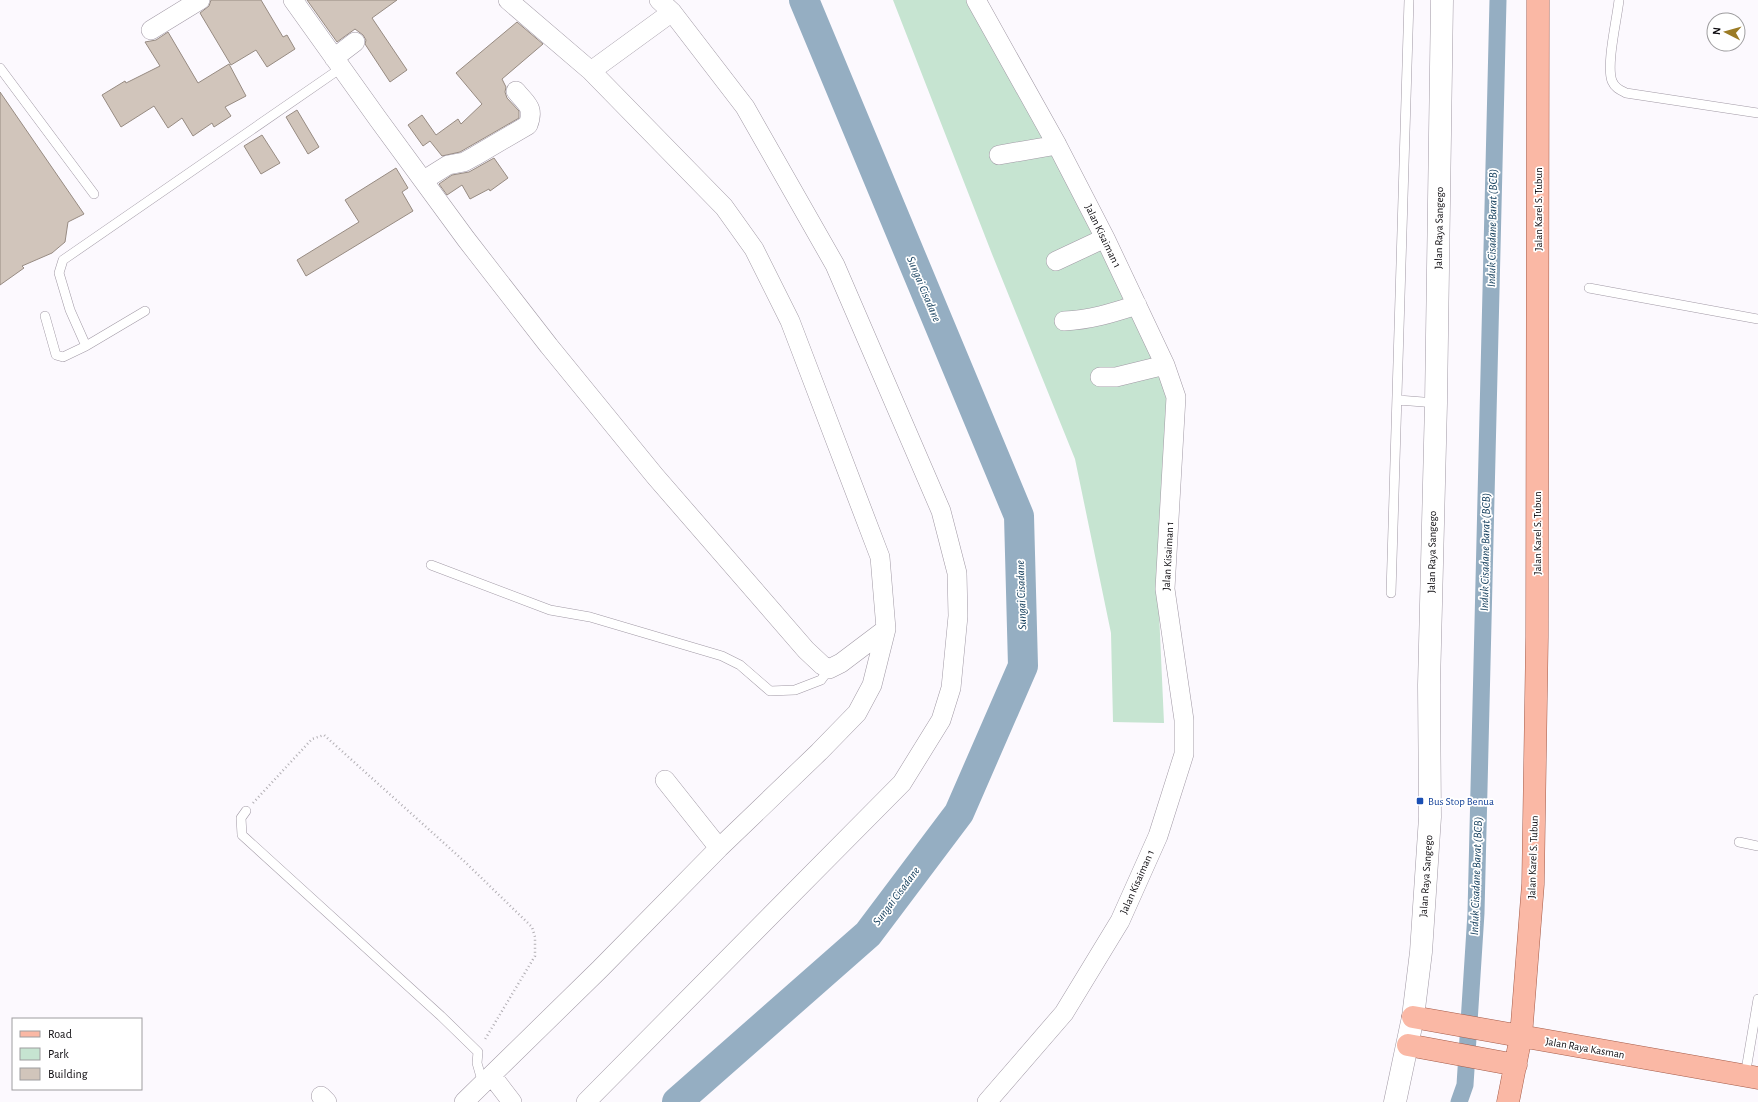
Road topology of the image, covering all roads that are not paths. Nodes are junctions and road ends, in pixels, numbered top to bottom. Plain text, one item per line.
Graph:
1 (200, 0) edge
2 (293, 0) edge
3 (508, 0) edge
4 (976, 0) edge
5 (1409, 0) edge
6 (1442, 0) edge
7 (1538, 0) edge
8 (1619, 0) edge
9 (666, 6) edge
10 (151, 30) dead end
11 (355, 42) dead end
12 (338, 63) junction
13 (0, 68) edge
14 (591, 71) junction
15 (516, 90) dead end
16 (1758, 113) edge
17 (1057, 145) junction
18 (999, 155) dead end
19 (424, 180) junction
20 (94, 194) dead end
21 (1105, 238) junction
22 (1056, 261) dead end
23 (1589, 288) dead end
24 (1137, 305) junction
25 (145, 311) dead end
26 (45, 316) dead end
27 (1758, 318) edge
28 (1064, 320) dead end
29 (86, 346) junction
30 (1165, 365) junction
31 (1100, 377) dead end
32 (1398, 400) junction
33 (1436, 403) junction
34 (431, 565) dead end
35 (1391, 594) dead end
36 (886, 629) junction
37 (829, 669) junction
38 (665, 780) dead end
39 (246, 811) road end
40 (1739, 842) dead end
41 (1758, 846) edge
42 (719, 848) junction
43 (1758, 999) edge
44 (1420, 1018) junction
45 (1513, 1035) junction
46 (1416, 1047) junction
47 (1508, 1063) junction
48 (1752, 1077) edge
49 (487, 1080) junction
50 (464, 1102) edge
51 (512, 1102) edge
52 (586, 1102) edge
53 (988, 1102) edge
54 (1396, 1102) edge
55 (1508, 1102) edge

1 - 10 street
2 - 12 street
3 - 14 street
4 - 17 street, Jalan Kisaiman 1
5 - 32 lane
6 - 33 street, Jalan Raya Sangego
7 - 45 main road, Jalan Karel S. Tubun
8 - 16 lane
9 - 14 street
9 - 52 street
11 - 12 street
12 - 19 street
12 - 29 lane
13 - 20 lane
14 - 36 street
15 - 19 street
17 - 18 street
17 - 21 street, Jalan Kisaiman 1
19 - 37 street
21 - 22 street
21 - 24 street, Jalan Kisaiman 1
23 - 27 lane
24 - 28 street
24 - 30 street, Jalan Kisaiman 1
25 - 29 lane
26 - 29 lane
30 - 31 street
30 - 53 street, Jalan Kisaiman 1
32 - 33 lane
32 - 35 lane
33 - 44 street, Jalan Raya Sangego
34 - 37 lane
36 - 37 street
36 - 42 street
38 - 42 street
39 - 49 lane
40 - 41 lane
42 - 49 street
43 - 48 lane
44 - 45 main road, Jalan Raya Kasman
44 - 46 street, Jalan Raya Sangego
45 - 47 main road, Jalan Karel S. Tubun
45 - 48 main road, Jalan Raya Kasman
46 - 47 main road
46 - 54 street, Jalan Raya Sangego
47 - 55 main road, Jalan Karel S. Tubun
49 - 50 street
49 - 51 street

